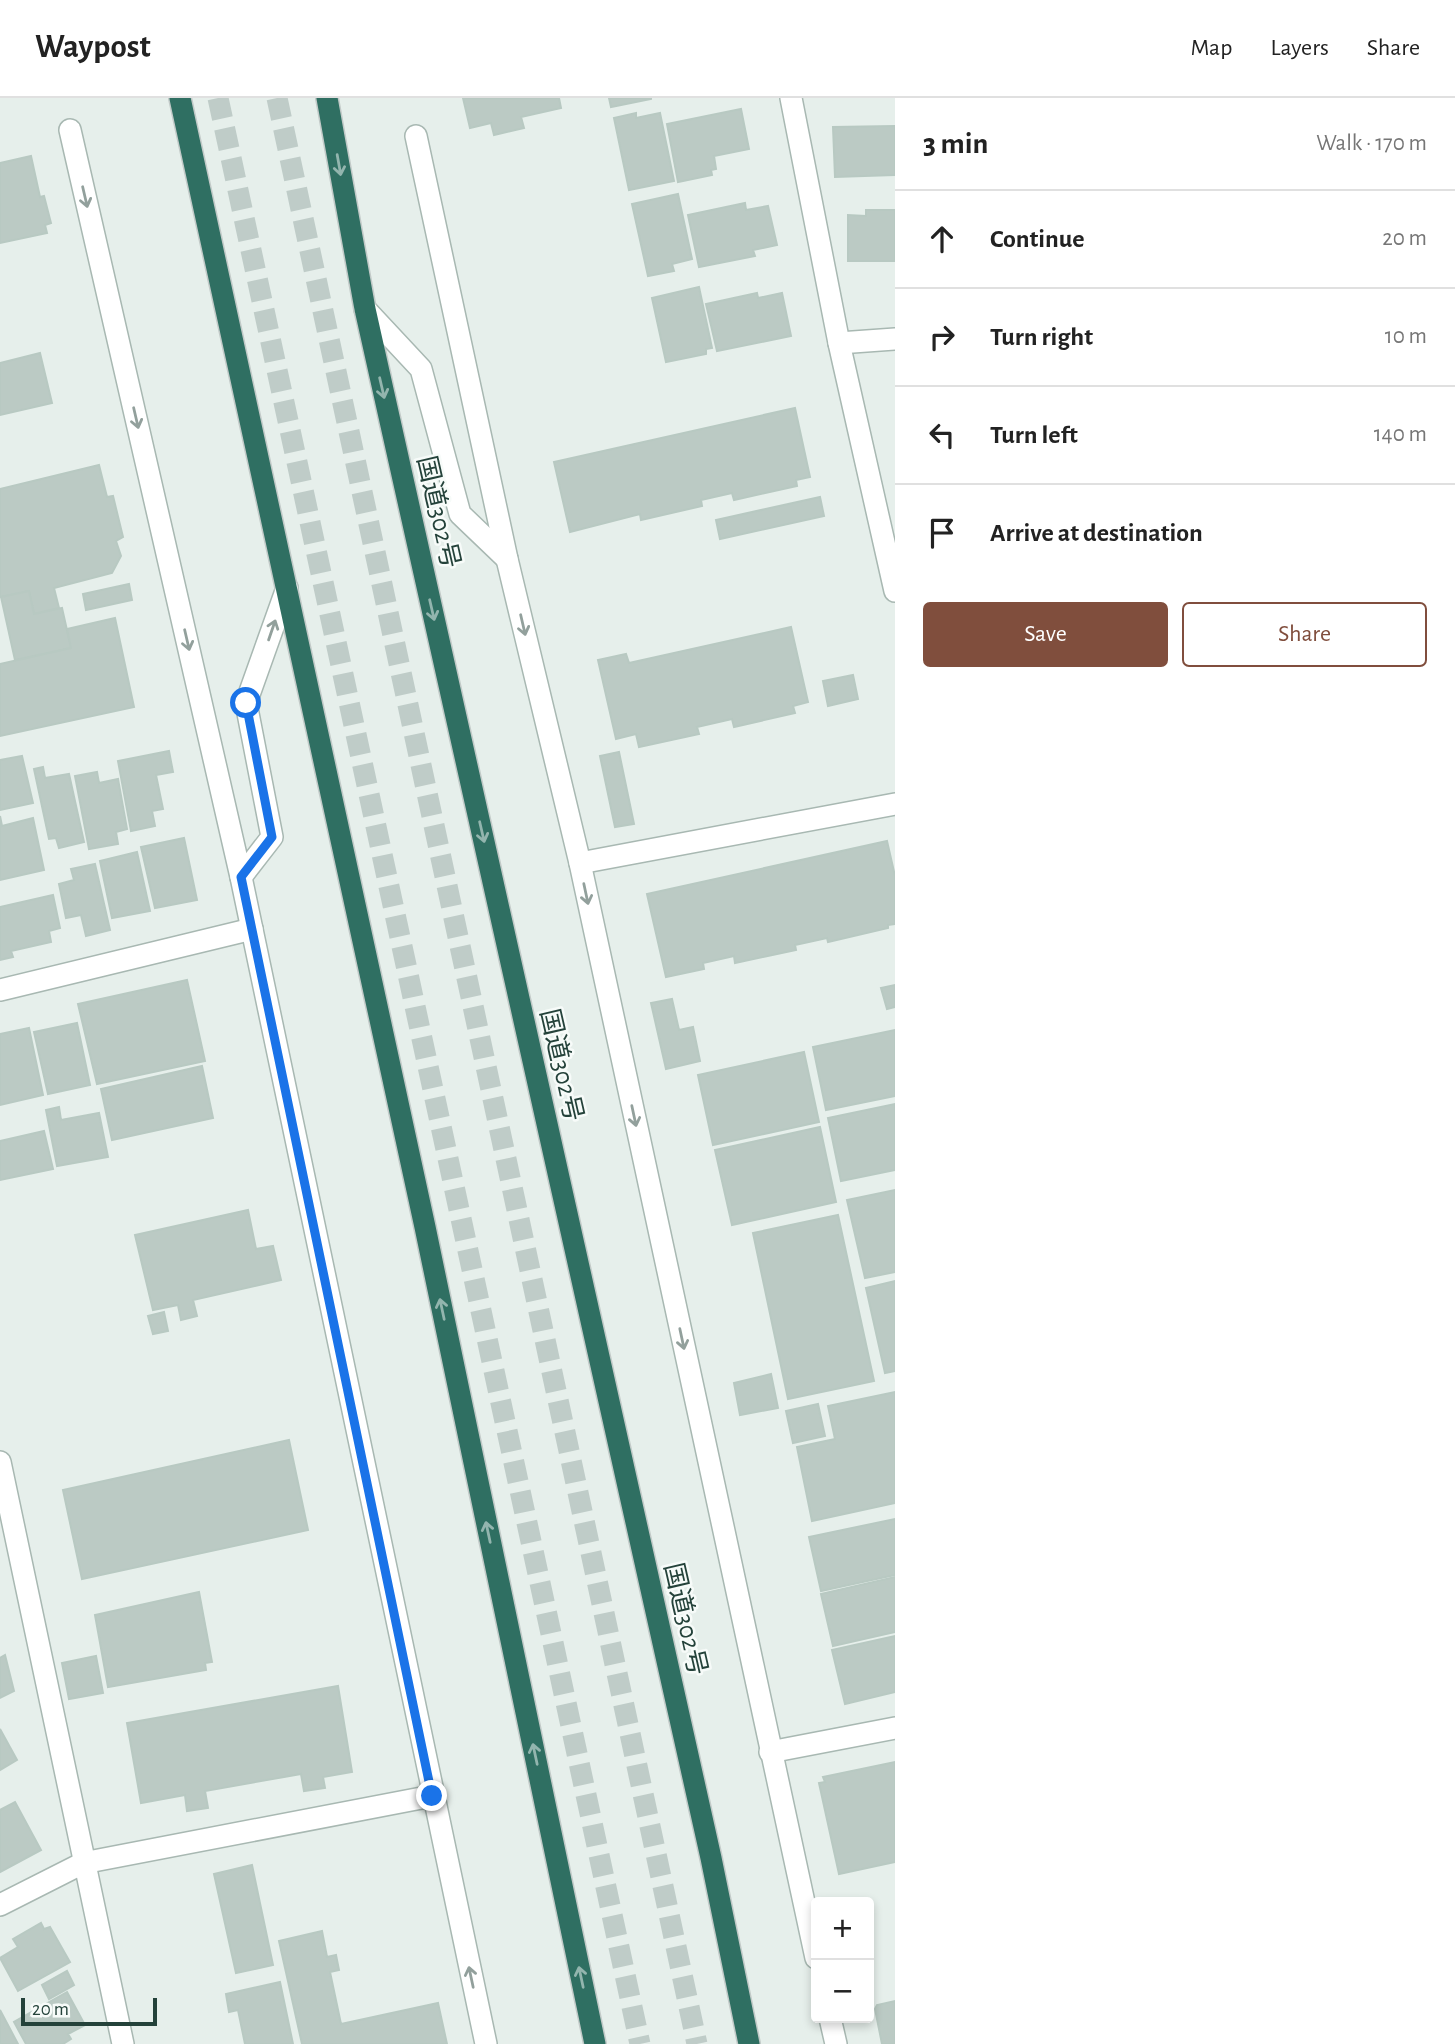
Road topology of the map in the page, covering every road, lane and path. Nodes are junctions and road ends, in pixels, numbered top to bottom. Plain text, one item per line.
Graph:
1 (180, 98) edge
2 (327, 98) edge
3 (791, 98) edge
4 (70, 130) dead end
5 (416, 136) dead end
6 (365, 309) junction
7 (895, 339) edge
8 (839, 342) junction
9 (507, 559) junction
10 (287, 588) junction
11 (895, 591) edge
12 (895, 804) edge
13 (580, 863) junction
14 (241, 877) junction
15 (252, 929) junction
16 (0, 990) edge
17 (0, 1462) edge
18 (4, 1501) edge
19 (895, 1728) edge
20 (770, 1752) junction
21 (432, 1796) junction
22 (83, 1863) junction
23 (0, 1905) edge
24 (811, 1936) edge
25 (831, 2023) edge
26 (124, 2044) edge
27 (486, 2044) edge
28 (595, 2044) edge
29 (749, 2044) edge
30 (836, 2044) edge

1 - 10 highway
2 -> 6 highway, 国道302号
3 - 8 street
4 -> 14 street
5 - 9 street
6 - 9 street
6 -> 29 highway, 国道302号
7 - 8 street
8 - 11 street
9 -> 13 street
14 -> 10 street
28 -> 10 highway
12 - 13 street
13 -> 20 street
14 - 15 street
15 - 16 street
15 - 21 street
17 - 18 street
18 - 22 street
19 - 20 street
20 - 24 street
21 - 22 street
27 -> 21 street
22 - 23 street
22 - 26 street
25 - 30 street

